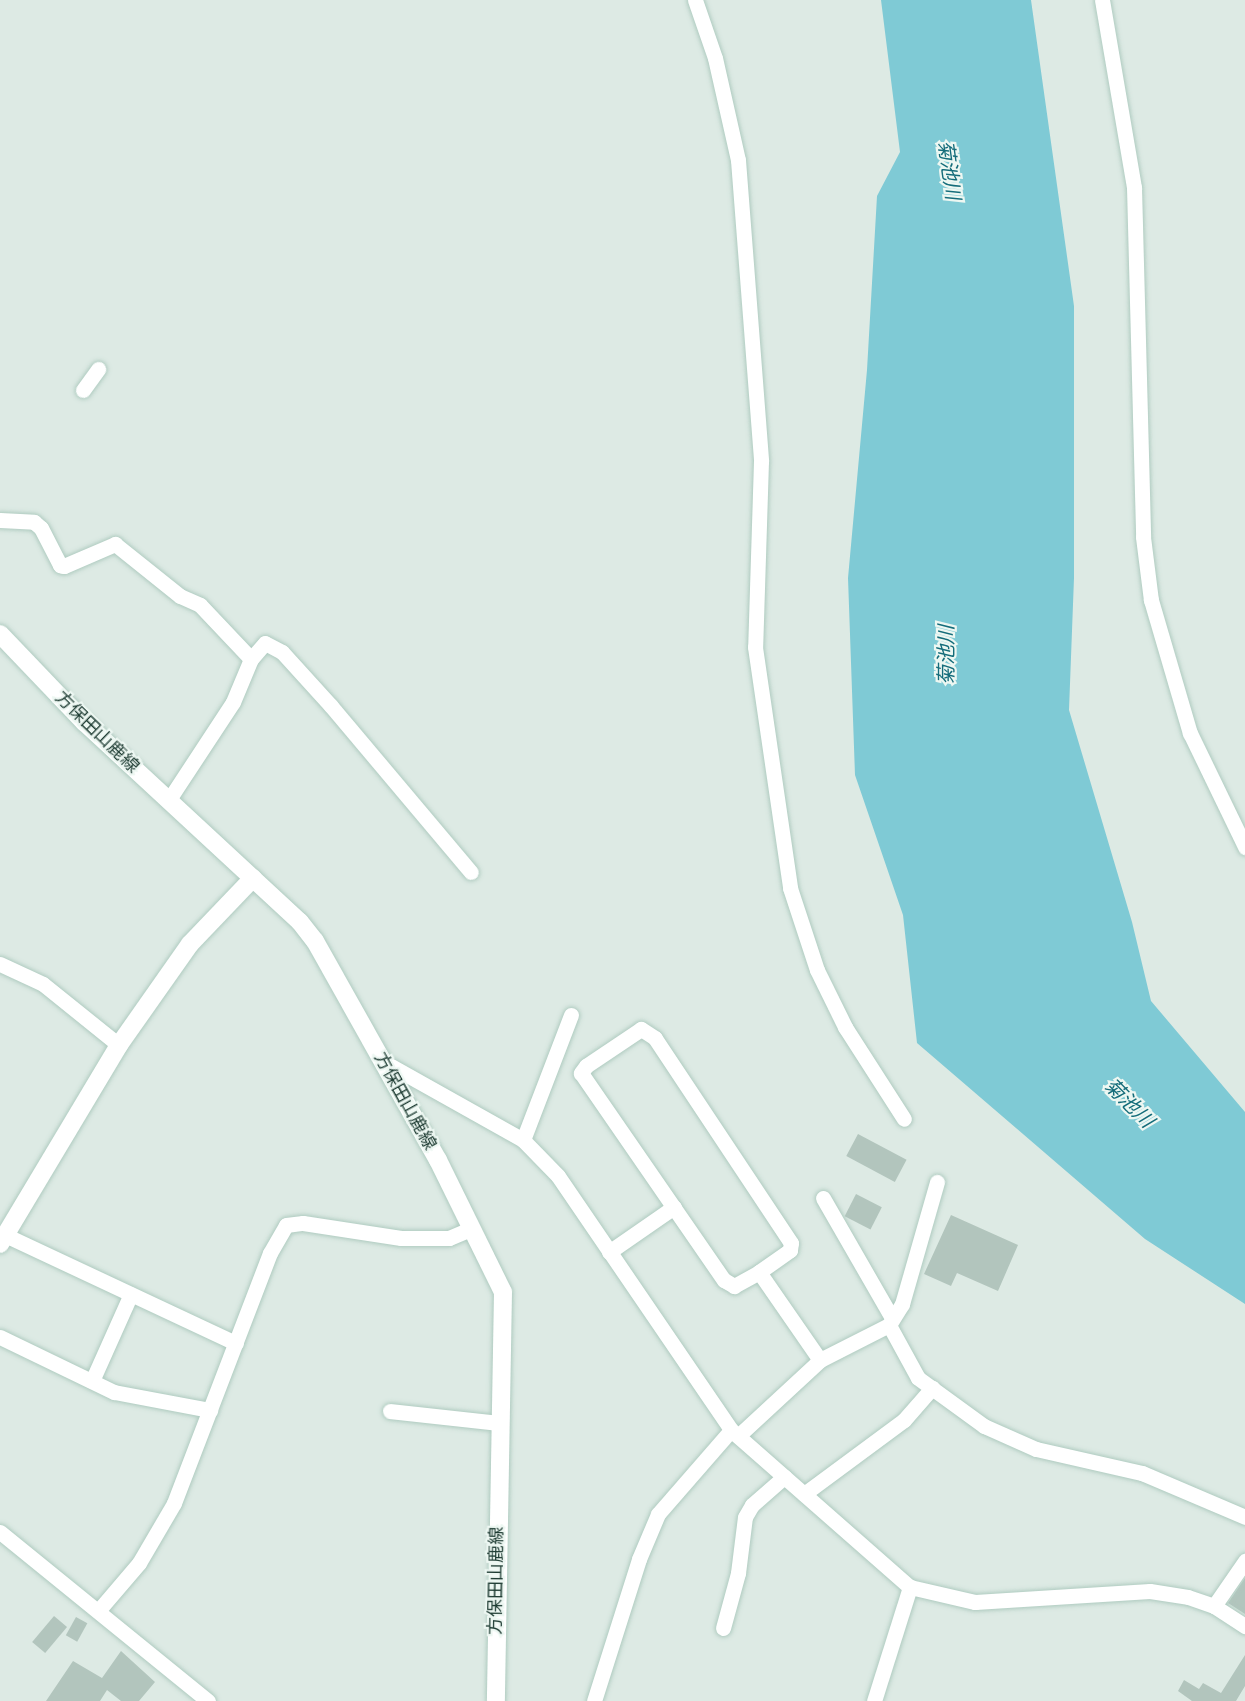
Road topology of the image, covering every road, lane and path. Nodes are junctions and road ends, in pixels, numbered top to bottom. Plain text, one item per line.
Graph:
1 (695, 0) edge
2 (1102, 0) edge
3 (98, 369) dead end
4 (83, 390) dead end
5 (0, 520) edge
6 (0, 634) edge
7 (251, 659) junction
8 (168, 801) junction
9 (1245, 847) edge
10 (471, 872) dead end
11 (253, 878) junction
12 (0, 964) edge
13 (571, 1015) dead end
14 (119, 1045) junction
15 (384, 1062) junction
16 (904, 1119) dead end
17 (523, 1140) junction
18 (937, 1182) dead end
19 (823, 1198) dead end
20 (674, 1207) junction
21 (472, 1228) junction
22 (2, 1240) edge
23 (609, 1252) junction
24 (759, 1272) junction
25 (131, 1294) junction
26 (891, 1322) junction
27 (0, 1337) edge
28 (236, 1343) junction
29 (820, 1360) junction
30 (92, 1381) junction
31 (932, 1388) junction
32 (210, 1410) junction
33 (390, 1411) dead end
34 (498, 1423) junction
35 (735, 1433) junction
36 (784, 1477) junction
37 (804, 1494) junction
38 (1245, 1517) edge
39 (0, 1532) edge
40 (1245, 1562) edge
41 (910, 1587) junction
42 (1214, 1606) junction
43 (98, 1611) junction
44 (1245, 1626) edge
45 (723, 1628) dead end
46 (208, 1701) edge
47 (496, 1701) edge
48 (594, 1701) edge
49 (874, 1701) edge

1 - 16 street
2 - 9 street
3 - 4 street
5 - 7 street
6 - 8 main road, 方保田山鹿線
7 - 8 street
7 - 10 street
8 - 11 main road, 方保田山鹿線
11 - 14 main road
11 - 15 main road, 方保田山鹿線
12 - 14 street
13 - 17 street
14 - 22 main road
15 - 17 street
15 - 21 main road, 方保田山鹿線
17 - 23 street
18 - 26 street
19 - 26 street
20 - 23 street
20 - 24 street
20 - 24 street
21 - 28 street
21 - 34 main road, 方保田山鹿線
22 - 25 street
23 - 35 street
24 - 29 street
25 - 28 street
25 - 30 street
26 - 29 street
26 - 31 street
27 - 30 street
28 - 32 street
29 - 35 street
30 - 32 street
31 - 37 street
31 - 38 street
32 - 43 street
33 - 34 street
34 - 47 main road, 方保田山鹿線
35 - 36 street
35 - 48 street
36 - 37 street
36 - 45 street
37 - 41 street
39 - 43 street
40 - 42 street
41 - 42 street
41 - 49 street
42 - 44 street
43 - 46 street

